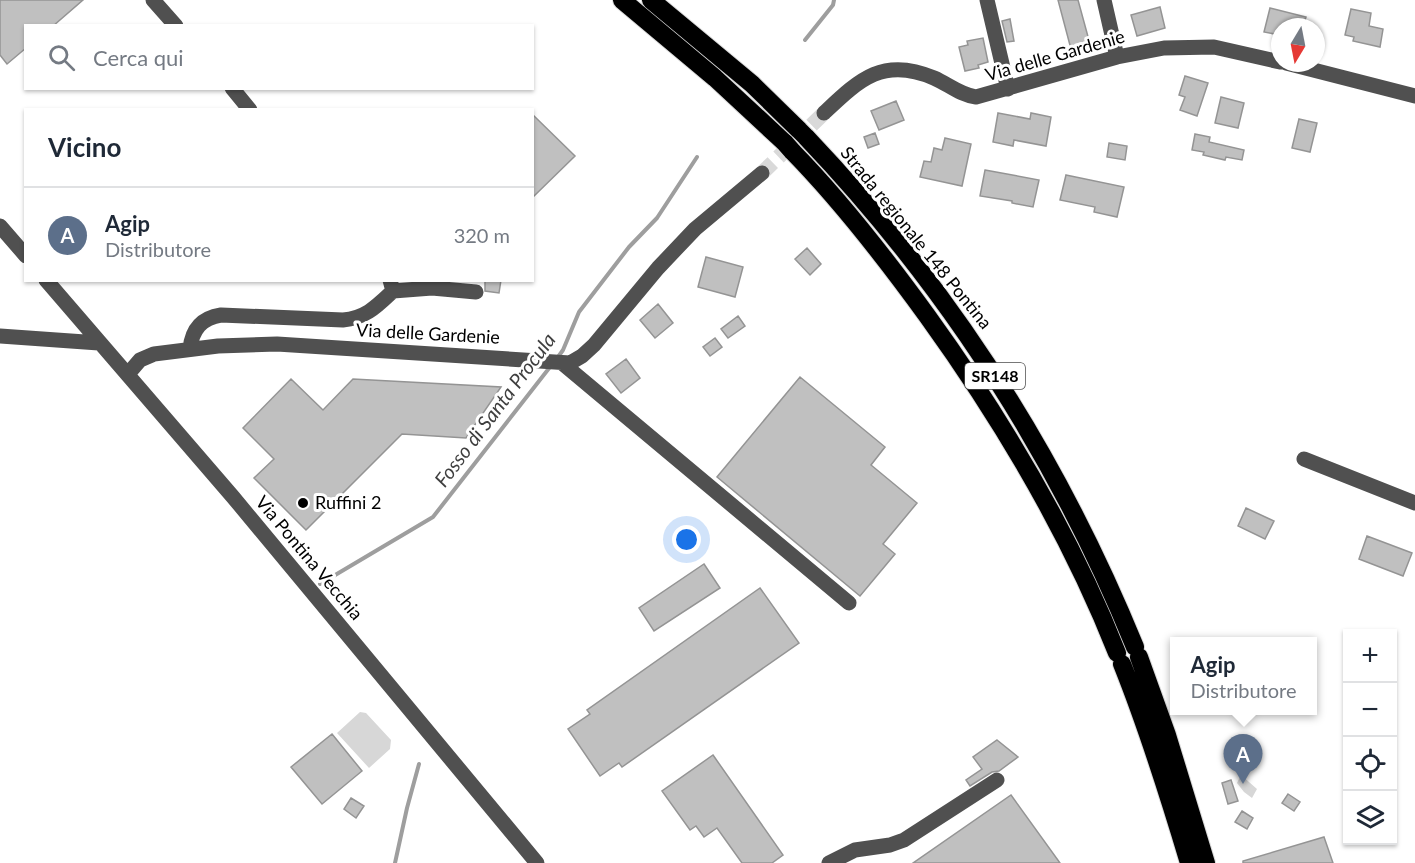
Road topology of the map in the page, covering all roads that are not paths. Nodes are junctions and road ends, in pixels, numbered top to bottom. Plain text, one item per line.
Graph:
1 (153, 0) edge
2 (622, 0) edge
3 (651, 0) edge
4 (987, 0) edge
5 (1104, 0) edge
6 (174, 24) edge
7 (1117, 57) junction
8 (1271, 60) edge
9 (1321, 72) edge
10 (1008, 89) junction
11 (233, 90) edge
12 (1415, 96) edge
13 (248, 108) edge
14 (824, 113) tunnel mouth
15 (762, 173) tunnel mouth
16 (0, 226) edge
17 (24, 254) edge
18 (48, 282) edge
19 (392, 286) edge
20 (476, 292) dead end
21 (0, 336) edge
22 (99, 343) junction
23 (190, 349) junction
24 (562, 363) junction
25 (128, 374) junction
26 (1304, 459) dead end
27 (1415, 503) edge
28 (849, 603) dead end
29 (997, 780) dead end
30 (1173, 780) junction
31 (537, 863) edge
32 (829, 863) edge
33 (1189, 863) edge
34 (1206, 863) edge

1 - 6 street
2 - 30 highway, Strada regionale 148 Pontina / SR148
3 - 30 highway, Strada regionale 148 Pontina / SR148
4 - 10 street
5 - 7 street
7 - 8 street, Via delle Gardenie
7 - 10 street, Via delle Gardenie
9 - 12 street
10 - 14 street, Via delle Gardenie
11 - 13 street
15 - 24 street
16 - 17 street
18 - 22 street, Via Pontina Vecchia
19 - 20 street
19 - 23 street
21 - 22 street
22 - 25 street, Via Pontina Vecchia
23 - 24 street, Via delle Gardenie
23 - 25 street, Via delle Gardenie
24 - 28 street
25 - 31 street, Via Pontina Vecchia
26 - 27 street
29 - 32 street
30 - 33 highway
30 - 34 highway

